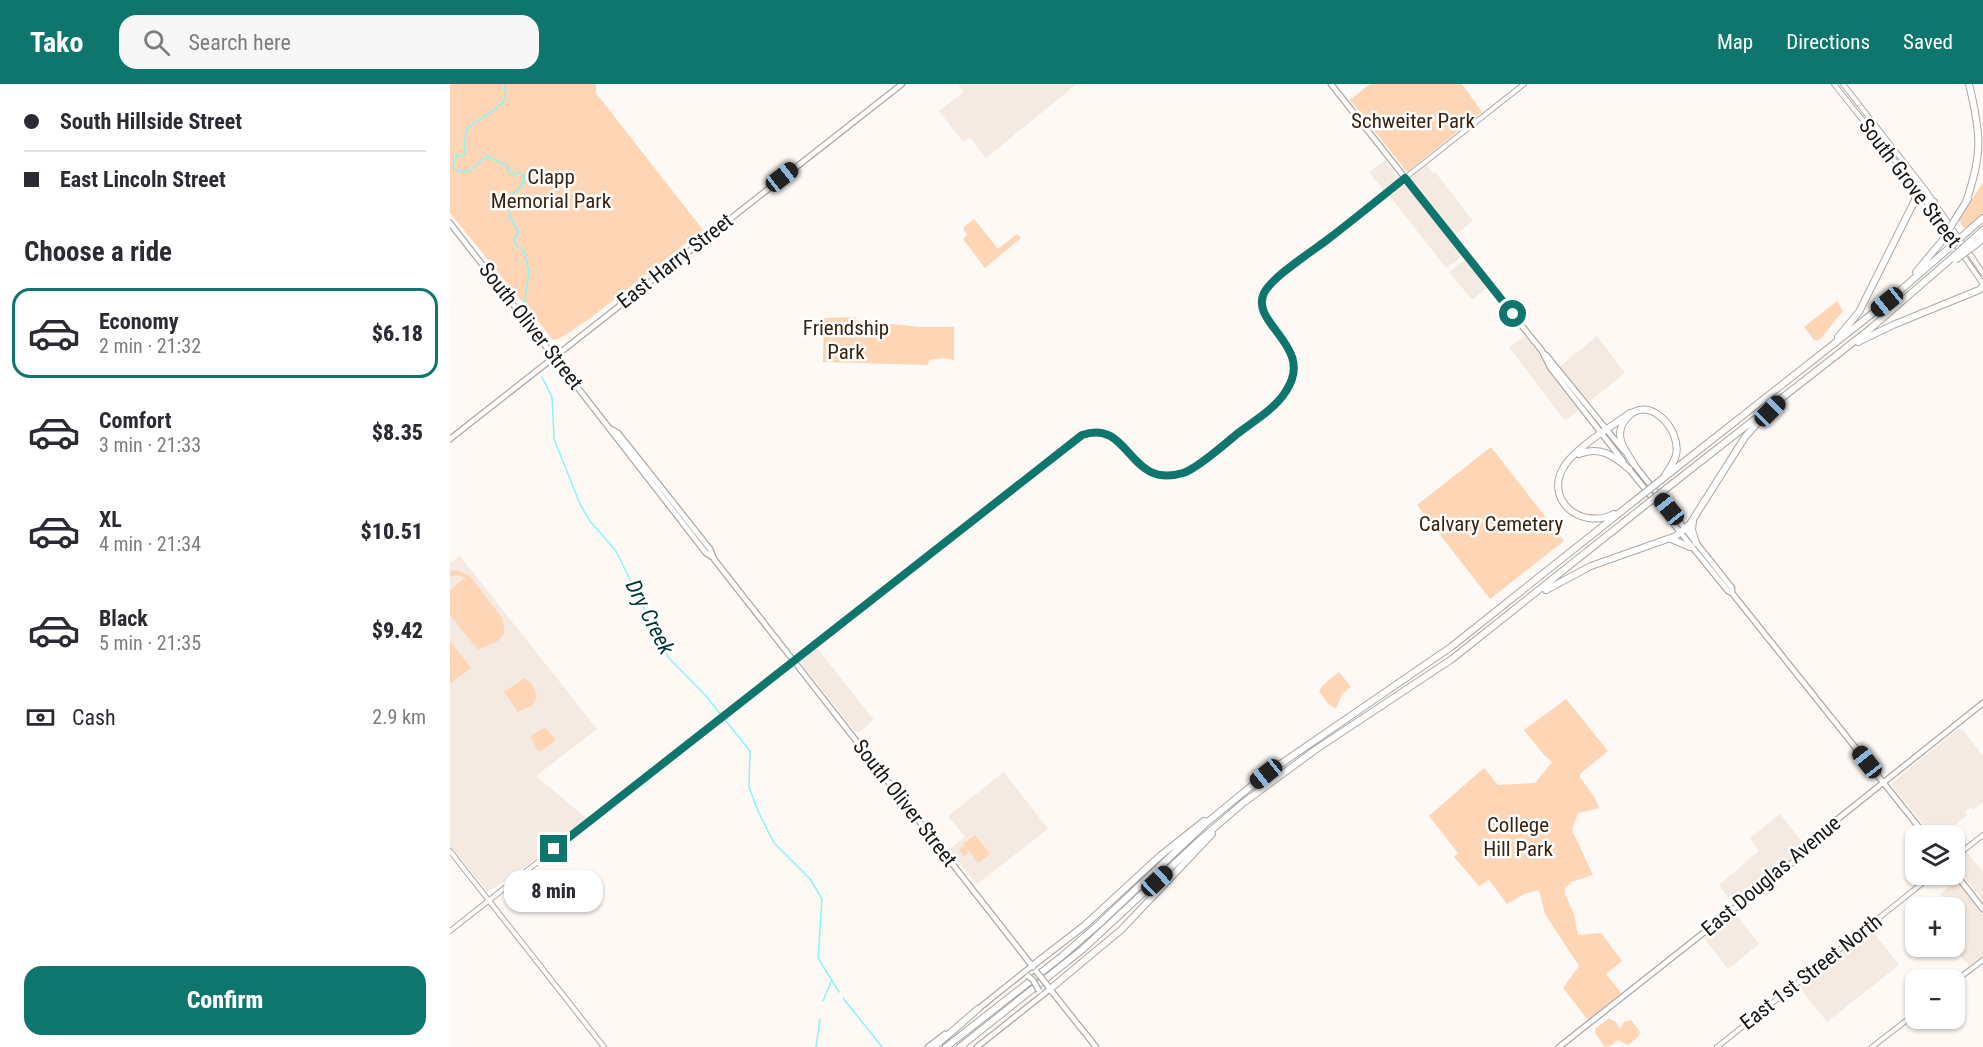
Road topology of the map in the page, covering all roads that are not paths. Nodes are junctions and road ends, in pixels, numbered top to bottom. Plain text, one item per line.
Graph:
1 (902, 84) edge
2 (1331, 84) edge
3 (1524, 84) edge
4 (1834, 84) edge
5 (1843, 84) edge
6 (1969, 84) edge
7 (1983, 176) edge
8 (1405, 178) junction
9 (1915, 186) junction
10 (1922, 197) junction
11 (1915, 200) junction
12 (1934, 202) junction
13 (1966, 202) junction
14 (1983, 218) edge
15 (450, 223) edge
16 (1983, 230) edge
17 (1978, 240) edge
18 (1983, 273) edge
19 (1982, 287) edge
20 (1887, 302) junction
21 (1819, 356) junction
22 (1835, 356) junction
23 (554, 357) junction
24 (1782, 398) junction
25 (1630, 413) junction
26 (1603, 432) junction
27 (450, 439) edge
28 (1573, 457) junction
29 (1631, 466) junction
30 (1661, 480) junction
31 (1623, 510) junction
32 (1694, 518) junction
33 (1681, 530) junction
34 (1667, 540) junction
35 (1693, 545) junction
36 (1522, 605) junction
37 (794, 661) junction
38 (1983, 704) edge
39 (1883, 783) junction
40 (1222, 809) junction
41 (1224, 819) junction
42 (1917, 825) edge
43 (1983, 835) edge
44 (1965, 849) edge
45 (450, 851) edge
46 (1920, 885) edge
47 (1964, 885) edge
48 (489, 901) junction
49 (1983, 909) edge
50 (450, 931) edge
51 (1983, 960) edge
52 (1034, 969) junction
53 (1965, 974) edge
54 (1019, 977) junction
55 (1049, 988) junction
56 (1036, 1000) junction
57 (978, 1009) junction
58 (1905, 1022) edge
59 (603, 1047) edge
60 (928, 1047) edge
61 (934, 1047) edge
62 (946, 1047) edge
63 (960, 1047) edge
64 (977, 1047) edge
65 (1096, 1047) edge
66 (1559, 1047) edge
67 (1717, 1047) edge
68 (1872, 1047) edge

1 - 23 main road, East Harry Street
2 - 8 main road
3 - 8 street
4 - 9 street, South Grove Street
5 - 12 street, South Grove Street
6 - 13 highway
7 - 13 highway
8 - 26 main road
8 - 37 street
9 - 10 street, South Grove Street
9 - 11 highway
10 - 11 highway
10 - 12 highway
10 - 19 street, South Grove Street
11 - 21 highway
12 - 18 street, South Grove Street
13 - 20 highway, bridge
14 - 20 highway, bridge
15 - 23 main road, South Oliver Street
16 - 17 highway
17 - 22 highway, bridge
19 - 22 highway
20 - 21 highway
21 - 30 highway
22 - 24 highway
23 - 27 main road, East Harry Street
23 - 37 main road, South Oliver Street
24 - 32 highway
24 - 36 highway, bridge
25 - 26 highway
25 - 29 highway
25 - 30 highway
26 - 28 highway
26 - 29 main road
28 - 29 highway
28 - 31 highway
29 - 33 main road
30 - 31 highway, bridge
31 - 40 highway
32 - 33 highway
32 - 35 highway
33 - 34 highway
33 - 35 main road
34 - 35 highway
34 - 36 highway
35 - 39 main road
36 - 41 highway
37 - 48 street
37 - 52 main road, South Oliver Street
38 - 39 main road, East Douglas Avenue
39 - 42 main road
39 - 66 main road, East Douglas Avenue
40 - 52 highway
40 - 62 highway
41 - 55 highway
41 - 63 highway
43 - 44 street
45 - 48 street
46 - 67 street, East 1st Street North
47 - 49 main road
48 - 50 street
48 - 59 street
51 - 53 street
52 - 54 main road
52 - 55 main road, South Oliver Street, bridge
54 - 56 main road, bridge
54 - 57 main road
55 - 56 main road
55 - 65 main road, South Oliver Street
56 - 64 main road
57 - 60 main road
57 - 61 highway
58 - 68 street

